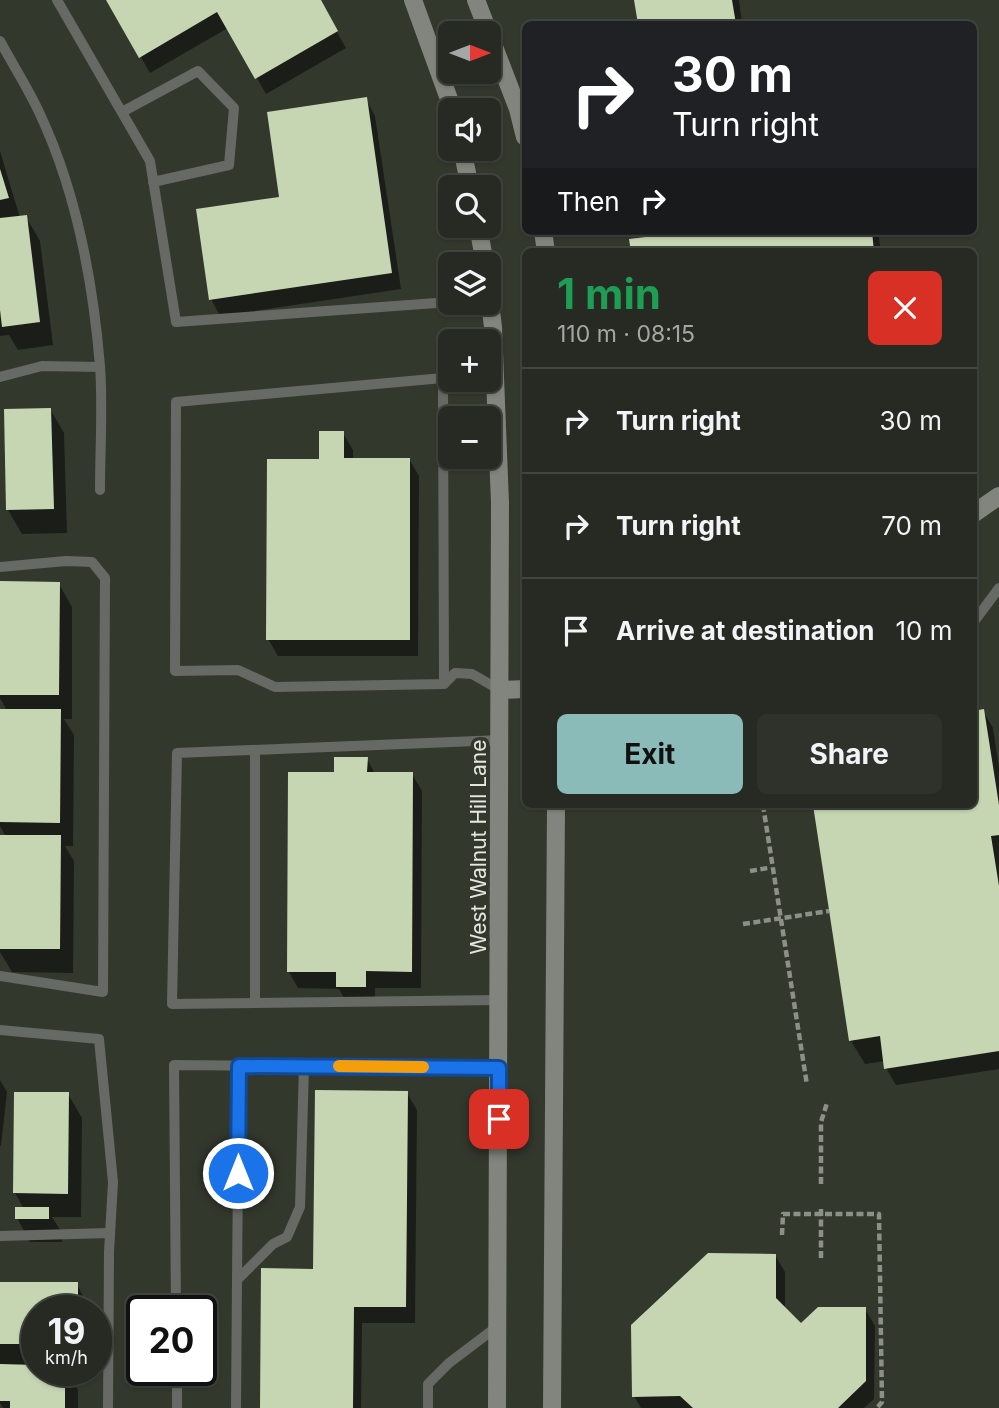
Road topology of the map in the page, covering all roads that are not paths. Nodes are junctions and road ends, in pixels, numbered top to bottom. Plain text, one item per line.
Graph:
1 (57, 0) edge
2 (413, 0) edge
3 (476, 0) edge
4 (0, 41) edge
5 (450, 98) edge
6 (122, 112) junction
7 (522, 125) edge
8 (153, 182) junction
9 (438, 303) edge
10 (100, 367) junction
11 (0, 377) edge
12 (438, 378) edge
13 (447, 392) edge
14 (493, 392) edge
15 (100, 490) dead end
16 (999, 496) edge
17 (977, 511) edge
18 (0, 567) edge
19 (999, 588) edge
20 (977, 618) edge
21 (444, 684) junction
22 (522, 689) edge
23 (500, 690) junction
24 (501, 740) junction
25 (255, 750) junction
26 (556, 808) edge
27 (0, 976) edge
28 (500, 1000) junction
29 (255, 1003) junction
30 (0, 1030) edge
31 (239, 1066) junction
32 (304, 1066) junction
33 (499, 1068) junction
34 (110, 1234) junction
35 (0, 1236) edge
36 (237, 1280) junction
37 (176, 1295) edge
38 (498, 1326) junction
39 (177, 1386) edge
40 (108, 1408) edge
41 (177, 1408) edge
42 (236, 1408) edge
43 (428, 1408) edge
44 (497, 1408) edge
45 (552, 1408) edge

1 - 6 lane
2 - 5 main road
3 - 7 main road
4 - 10 lane
6 - 8 lane
6 - 8 lane
8 - 9 lane
10 - 11 lane
10 - 15 lane
12 - 21 lane
13 - 21 lane
14 - 23 main road, West Walnut Hill Lane
16 - 17 main road
18 - 27 lane
19 - 20 lane
21 - 23 lane
22 - 23 main road
23 - 24 main road, West Walnut Hill Lane
24 - 25 lane
24 - 28 main road, West Walnut Hill Lane
25 - 29 lane
25 - 29 lane
26 - 45 main road
28 - 29 lane
28 - 33 main road, West Walnut Hill Lane
30 - 34 lane
31 - 32 lane
31 - 36 lane
31 - 37 lane
32 - 33 lane
32 - 36 lane
33 - 38 main road, West Walnut Hill Lane
34 - 35 lane
34 - 40 lane
36 - 42 lane
38 - 43 lane
38 - 44 main road, West Walnut Hill Lane
39 - 41 lane

